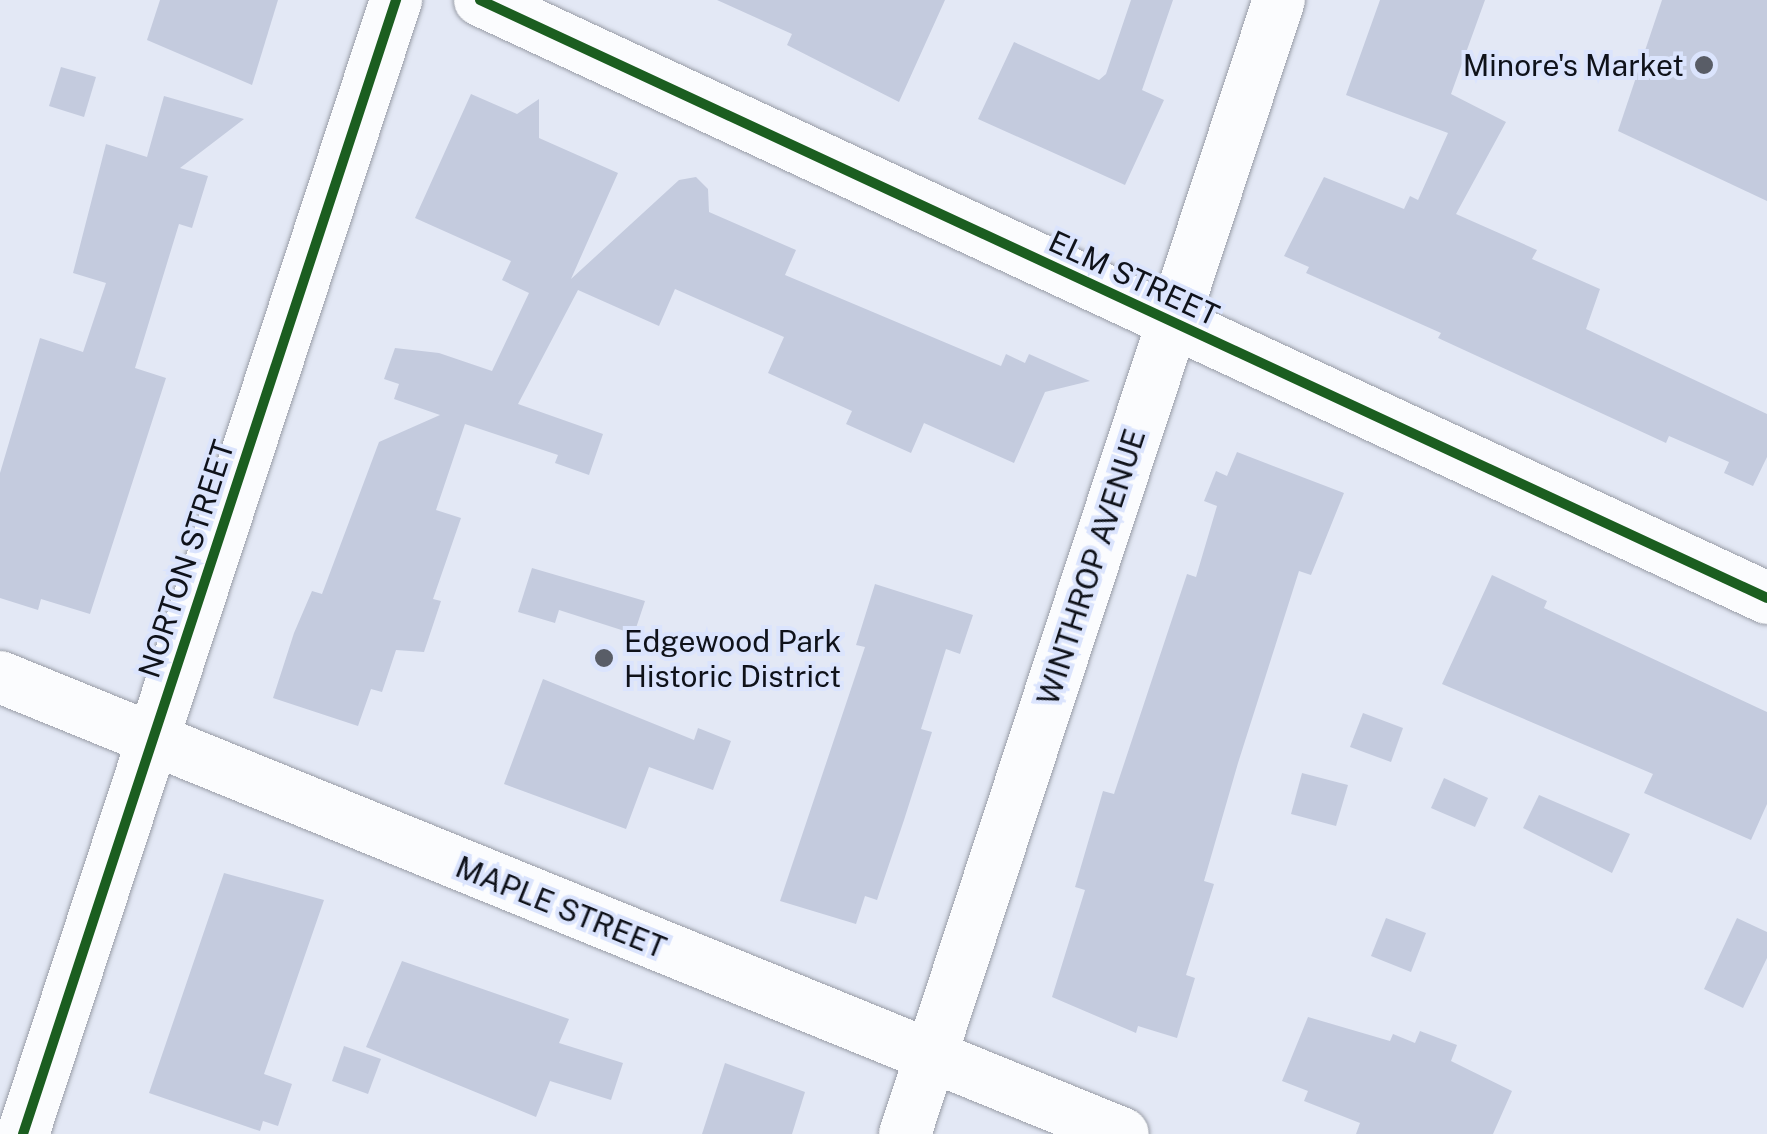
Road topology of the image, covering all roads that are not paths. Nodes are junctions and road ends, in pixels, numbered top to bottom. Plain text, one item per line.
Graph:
1 (396, 0) edge
2 (480, 0) edge
3 (1279, 0) edge
4 (1170, 323) junction
5 (1767, 598) edge
6 (0, 677) edge
7 (152, 741) junction
8 (931, 1056) junction
9 (23, 1134) edge
10 (905, 1134) edge
11 (1123, 1134) edge

1 - 7 street, NORTON STREET
2 - 4 street, ELM STREET
3 - 4 street, WINTHROP AVENUE
4 - 5 street, ELM STREET
4 - 8 street, WINTHROP AVENUE
6 - 7 street, MAPLE STREET
7 - 8 street, MAPLE STREET
7 - 9 street, NORTON STREET
8 - 10 street, WINTHROP AVENUE
8 - 11 street, MAPLE STREET

